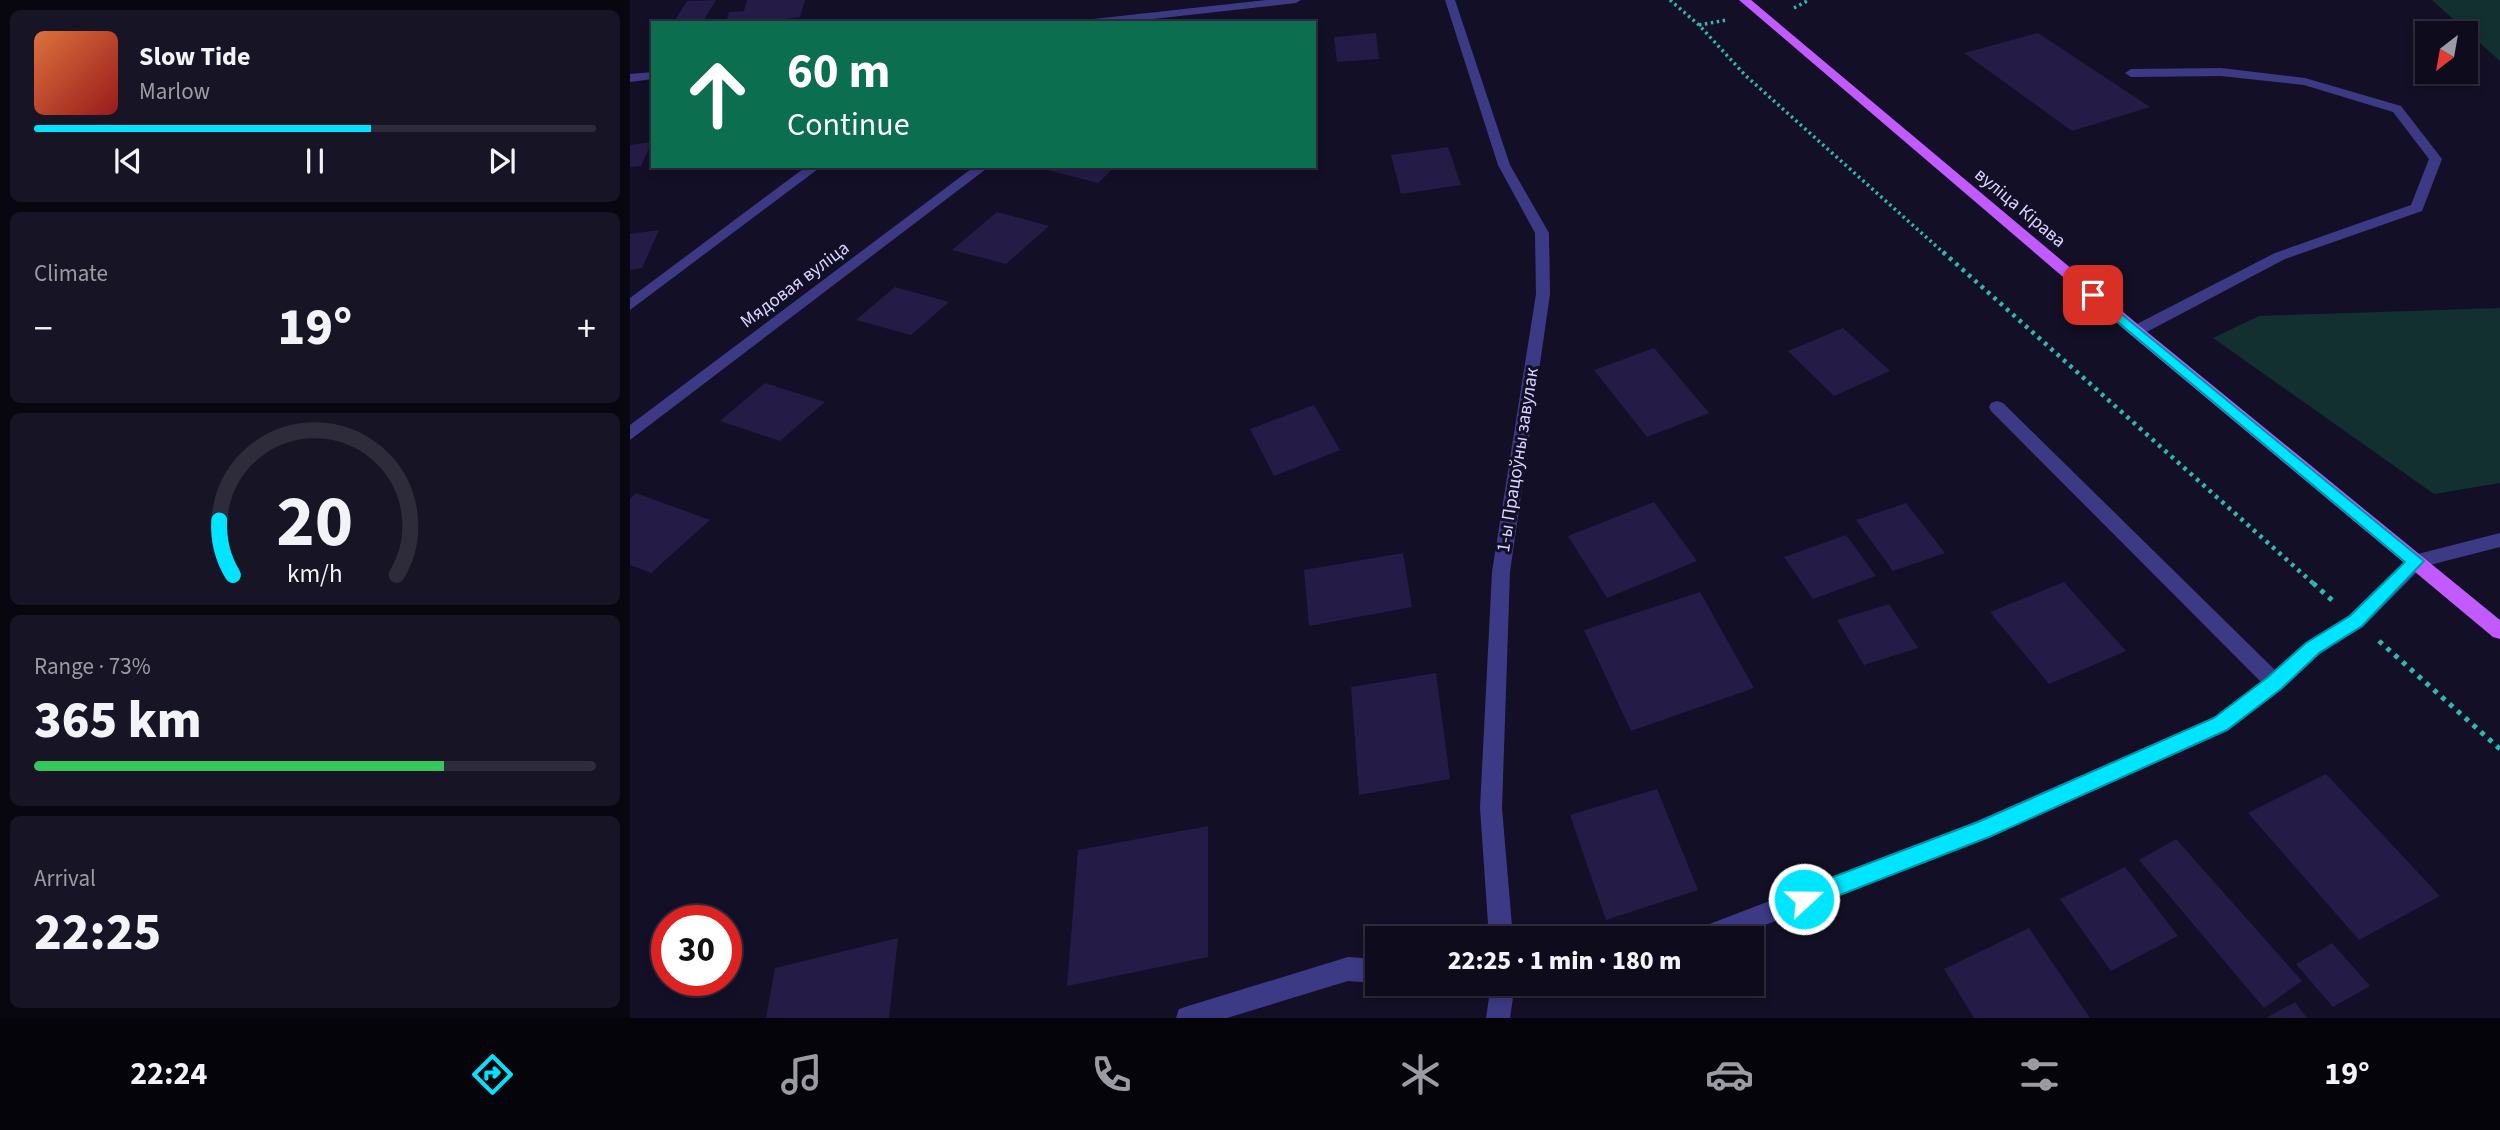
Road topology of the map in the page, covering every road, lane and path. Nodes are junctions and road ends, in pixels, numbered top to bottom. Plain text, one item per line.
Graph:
1 (1189, 0) edge
2 (1296, 0) edge
3 (1450, 0) edge
4 (1670, 0) edge
5 (1744, 0) edge
6 (1809, 0) edge
7 (1798, 7) dead end
8 (1186, 13) junction
9 (1104, 21) edge
10 (1176, 21) edge
11 (2131, 73) dead end
12 (651, 75) edge
13 (630, 78) edge
14 (813, 168) edge
15 (981, 168) edge
16 (630, 305) edge
17 (2136, 331) junction
18 (1997, 407) dead end
19 (630, 434) edge
20 (2500, 540) edge
21 (2416, 561) junction
22 (2356, 621) junction
23 (2500, 631) edge
24 (2275, 683) junction
25 (2500, 749) edge
26 (1500, 926) edge
27 (1733, 926) edge
28 (1365, 970) edge
29 (1501, 996) edge
30 (1188, 1018) edge
31 (1498, 1018) edge

1 - 8 street
2 - 8 street
3 - 26 street, 1-ы Працоўны завулак
4 - 22 path
5 - 17 main road, вуліца Кірава
6 - 7 path
8 - 9 street
8 - 10 street
11 - 17 street
12 - 13 street
14 - 16 street
15 - 19 street, Мядовая вуліца
17 - 21 main road, вуліца Кірава
18 - 24 street
20 - 21 street
21 - 22 street
21 - 23 main road, вуліца Кірава
22 - 24 street
22 - 25 path
24 - 27 street
28 - 30 street
29 - 31 street

